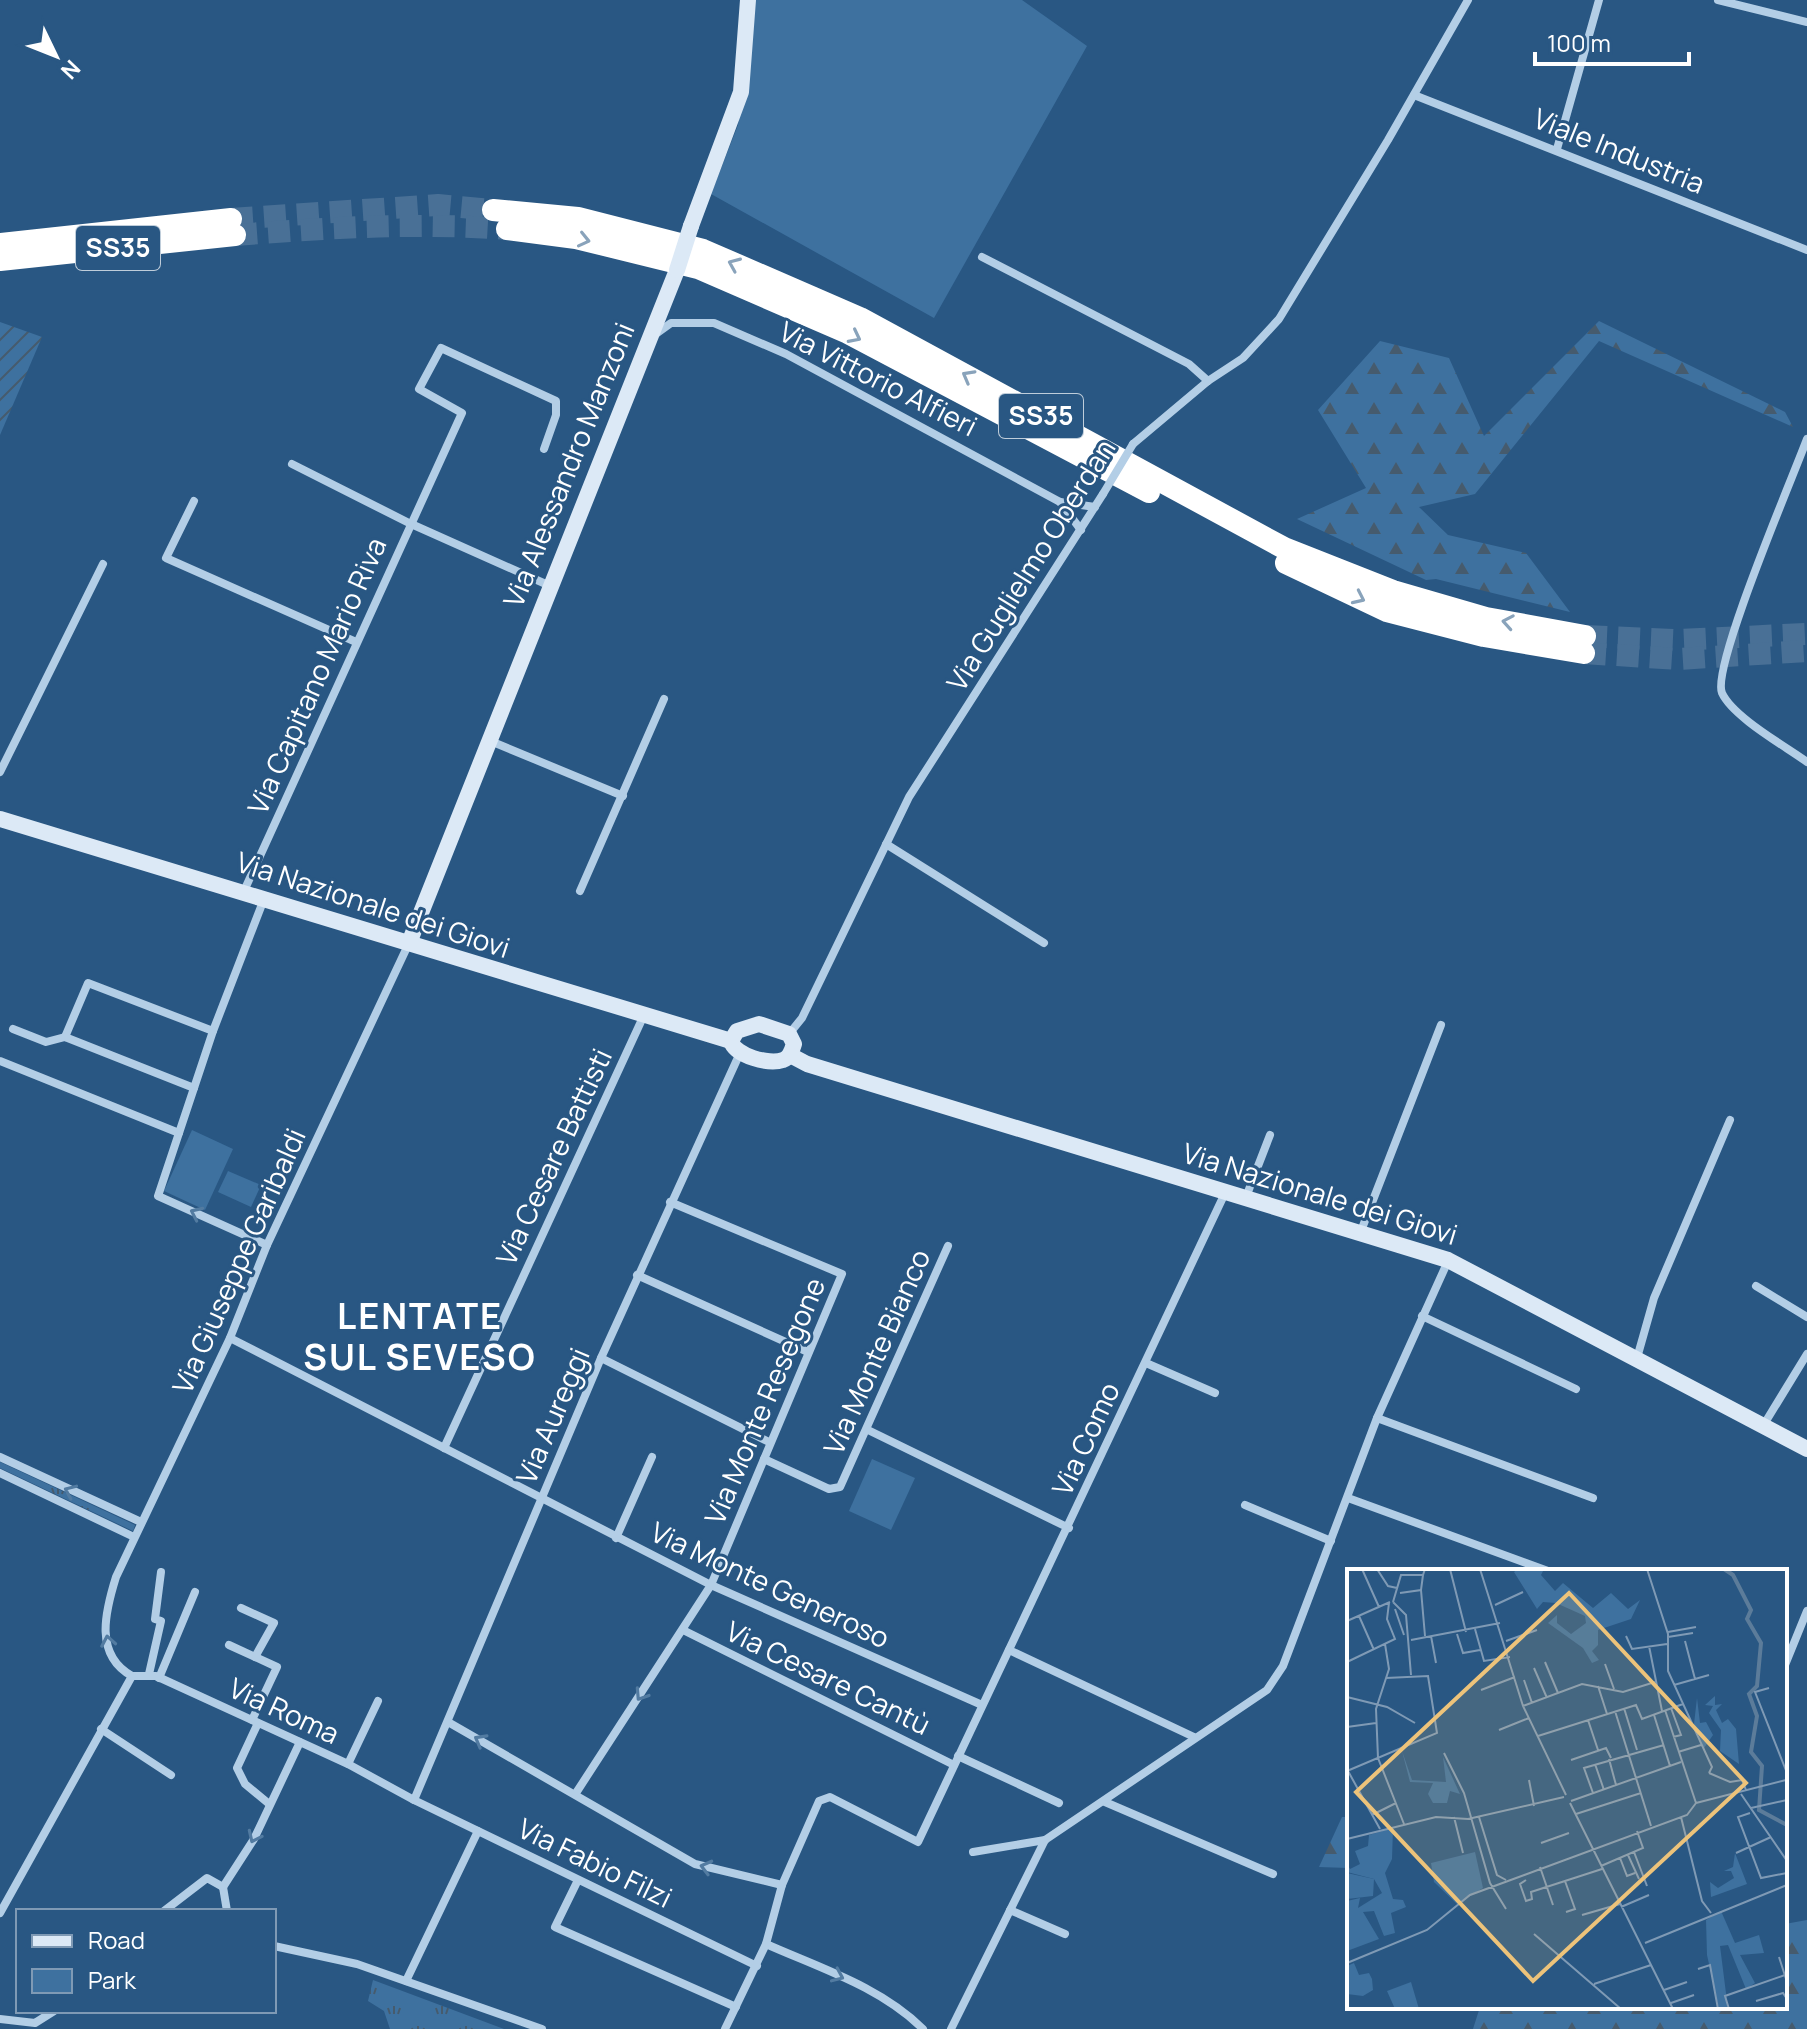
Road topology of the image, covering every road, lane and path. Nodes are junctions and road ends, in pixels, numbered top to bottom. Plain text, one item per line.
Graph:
1 (748, 0) edge
2 (1468, 0) edge
3 (1599, 0) edge
4 (1718, 0) edge
5 (1807, 22) edge
6 (1414, 95) junction
7 (1557, 149) junction
8 (493, 210) tunnel mouth
9 (507, 229) tunnel mouth
10 (0, 244) edge
11 (1807, 250) edge
12 (982, 257) dead end
13 (0, 260) edge
14 (643, 349) junction
15 (1208, 381) junction
16 (1807, 439) edge
17 (544, 449) dead end
18 (292, 464) dead end
19 (194, 501) dead end
20 (1060, 502) junction
21 (1095, 507) junction
22 (409, 523) junction
23 (1081, 530) junction
24 (103, 564) dead end
25 (548, 585) junction
26 (356, 642) junction
27 (664, 699) dead end
28 (487, 740) junction
29 (1807, 762) edge
30 (0, 772) edge
31 (623, 796) junction
32 (0, 819) edge
33 (886, 844) junction
34 (244, 891) junction
35 (580, 891) dead end
36 (264, 898) junction
37 (409, 943) junction
38 (1044, 943) dead end
39 (644, 1015) junction
40 (1441, 1025) dead end
41 (13, 1029) dead end
42 (213, 1031) junction
43 (789, 1034) junction
44 (65, 1037) junction
45 (735, 1047) junction
46 (790, 1055) junction
47 (0, 1061) edge
48 (194, 1088) junction
49 (1730, 1120) dead end
50 (179, 1133) junction
51 (1270, 1135) dead end
52 (1226, 1191) junction
53 (1246, 1197) junction
54 (670, 1202) junction
55 (1361, 1231) junction
56 (267, 1245) junction
57 (948, 1246) dead end
58 (1448, 1260) junction
59 (637, 1275) junction
60 (1756, 1286) dead end
61 (1422, 1316) junction
62 (1807, 1317) edge
63 (230, 1338) junction
64 (808, 1352) junction
65 (1807, 1354) edge
66 (601, 1358) junction
67 (1637, 1358) junction
68 (1146, 1363) junction
69 (1576, 1389) dead end
70 (1215, 1393) dead end
71 (1377, 1418) junction
72 (1763, 1426) junction
73 (868, 1430) junction
74 (769, 1442) junction
75 (444, 1448) junction
76 (1807, 1449) edge
77 (0, 1457) edge
78 (652, 1457) dead end
79 (764, 1459) junction
80 (0, 1473) edge
81 (1348, 1498) junction
82 (1593, 1498) dead end
83 (542, 1500) junction
84 (1245, 1505) dead end
85 (141, 1522) junction
86 (1069, 1528) junction
87 (134, 1537) junction
88 (616, 1538) junction
89 (1331, 1541) junction
90 (1543, 1569) edge
91 (161, 1572) dead end
92 (711, 1585) junction
93 (195, 1592) dead end
94 (241, 1608) dead end
95 (1807, 1611) edge
96 (683, 1630) junction
97 (229, 1645) dead end
98 (1009, 1650) junction
99 (255, 1657) junction
100 (1787, 1660) edge
101 (132, 1676) junction
102 (154, 1676) junction
103 (378, 1701) dead end
104 (982, 1705) junction
105 (448, 1722) junction
106 (259, 1723) junction
107 (101, 1729) junction
108 (1194, 1737) junction
109 (300, 1742) junction
110 (956, 1760) junction
111 (348, 1764) junction
112 (171, 1775) dead end
113 (576, 1793) junction
114 (414, 1800) junction
115 (1105, 1802) junction
116 (268, 1803) junction
117 (1059, 1803) dead end
118 (478, 1831) junction
119 (1045, 1840) junction
120 (973, 1852) dead end
121 (1273, 1874) dead end
122 (578, 1880) junction
123 (782, 1885) junction
124 (223, 1887) junction
125 (167, 1909) edge
126 (227, 1909) edge
127 (1010, 1910) junction
128 (0, 1913) edge
129 (1065, 1934) dead end
130 (766, 1944) junction
131 (276, 1946) edge
132 (757, 1966) junction
133 (406, 1981) junction
134 (736, 2007) junction
135 (51, 2013) edge
136 (0, 2019) edge
137 (542, 2029) edge
138 (725, 2029) edge
139 (923, 2029) edge
140 (951, 2029) edge

1 - 14 main road, Via Alessandro Manzoni, bridge
2 - 6 street, Via Guglielmo Oberdan
3 - 7 street
4 - 5 street
6 - 7 street, Viale Industria
6 - 15 street, Via Guglielmo Oberdan
7 - 11 street, Viale Industria
9 -> 8 highway, SS35
10 - 13 highway, SS35
12 - 15 street
14 - 20 street, Via Vittorio Alfieri
14 - 25 main road, Via Alessandro Manzoni
15 - 21 street, Via Guglielmo Oberdan, bridge
16 - 29 street
17 - 22 street, Via Capitano Mario Riva
18 - 22 street
19 - 26 street
20 - 21 street, Via Vittorio Alfieri
20 - 23 street
21 - 23 street, Via Guglielmo Oberdan
22 - 25 street
22 - 26 street, Via Capitano Mario Riva
23 - 33 street, Via Guglielmo Oberdan
24 - 30 street
25 - 28 main road, Via Alessandro Manzoni
26 - 34 street, Via Capitano Mario Riva
27 - 31 street
28 - 31 street
28 - 37 main road, Via Alessandro Manzoni
31 - 35 street
32 - 34 main road, Via Nazionale dei Giovi
33 - 38 street
33 - 43 street, Via Guglielmo Oberdan
34 - 36 main road, Via Nazionale dei Giovi
36 - 37 main road, Via Nazionale dei Giovi
36 - 42 street
37 - 39 main road, Via Nazionale dei Giovi
37 - 56 street, Via Giuseppe Garibaldi
39 - 45 main road, Via Nazionale dei Giovi
39 - 75 street, Via Cesare Battisti
40 - 55 street
41 - 44 street
42 - 44 street
42 - 48 street
43 - 45 main road
43 - 46 main road
44 - 48 street
45 - 46 main road, Via Nazionale dei Giovi
45 - 54 street, Via Aureggi
46 - 52 main road, Via Nazionale dei Giovi
47 - 50 street
48 - 50 street
49 - 67 street
56 -> 50 street
51 - 53 street
52 - 53 main road, Via Nazionale dei Giovi
52 - 68 street, Via Como
53 - 55 main road, Via Nazionale dei Giovi
54 - 59 street, Via Aureggi
54 - 64 street, Via Monte Resegone
55 - 58 main road, Via Nazionale dei Giovi
56 - 63 street, Via Giuseppe Garibaldi
57 - 73 street, Via Monte Bianco
58 - 61 street
58 - 67 main road, Via Nazionale dei Giovi
59 - 64 street
59 - 66 street, Via Aureggi
60 - 62 street
61 - 69 street
61 - 71 street
63 - 75 street, Via Monte Generoso
63 - 85 street, Via Giuseppe Garibaldi
64 - 74 street, Via Monte Resegone
65 - 72 street
66 - 74 street
66 - 83 street, Via Aureggi
67 - 72 main road, Via Nazionale dei Giovi
68 - 70 street
68 - 86 street, Via Como
71 - 81 street
71 - 82 street
72 - 76 main road, Via Nazionale dei Giovi
73 - 79 street, Via Monte Bianco
73 - 86 street
74 - 79 street, Via Monte Resegone
75 - 83 street, Via Monte Generoso
85 -> 77 street
78 - 88 street
79 - 92 street, Via Monte Resegone
80 - 87 street
81 - 89 street
81 - 90 street
83 - 88 street, Via Monte Generoso
83 - 105 street, Via Aureggi
84 - 89 street
85 - 87 street, Via Giuseppe Garibaldi
86 - 98 street, Via Como
101 -> 87 street, Via Giuseppe Garibaldi
88 - 92 street, Via Monte Generoso
89 - 108 street
91 - 102 street
92 - 96 street, Via Monte Resegone
92 - 104 street, Via Monte Generoso
93 - 102 street
94 - 99 street
95 - 100 street
96 - 110 street, Via Cesare Cantù
96 -> 113 street, Via Monte Resegone
97 - 99 street
98 - 104 street, Via Como
98 - 108 street
99 - 106 street
101 - 102 street
101 - 107 street
102 - 106 street, Via Roma
103 - 111 street
104 - 110 street, Via Como
113 -> 105 street
105 - 114 street, Via Aureggi
106 - 109 street, Via Roma
106 - 116 street
107 - 112 street
107 - 128 street
108 - 115 street
109 - 111 street, Via Roma
109 - 116 street
110 - 117 street, Via Cesare Cantù
110 - 123 street, Via Como
111 - 114 street, Via Roma
123 -> 113 street
114 - 118 street, Via Fabio Filzi
115 - 119 street
115 - 121 street
116 -> 124 street
118 - 122 street, Via Fabio Filzi
118 - 133 street
119 - 120 street
119 - 127 street
122 - 132 street, Via Fabio Filzi
122 - 134 street
123 - 130 street
124 - 125 street
124 - 126 street
127 - 129 street
127 - 140 street
130 - 132 street
130 -> 139 street
131 - 133 street
132 - 134 street
133 - 137 street
134 - 138 street
135 - 136 street

